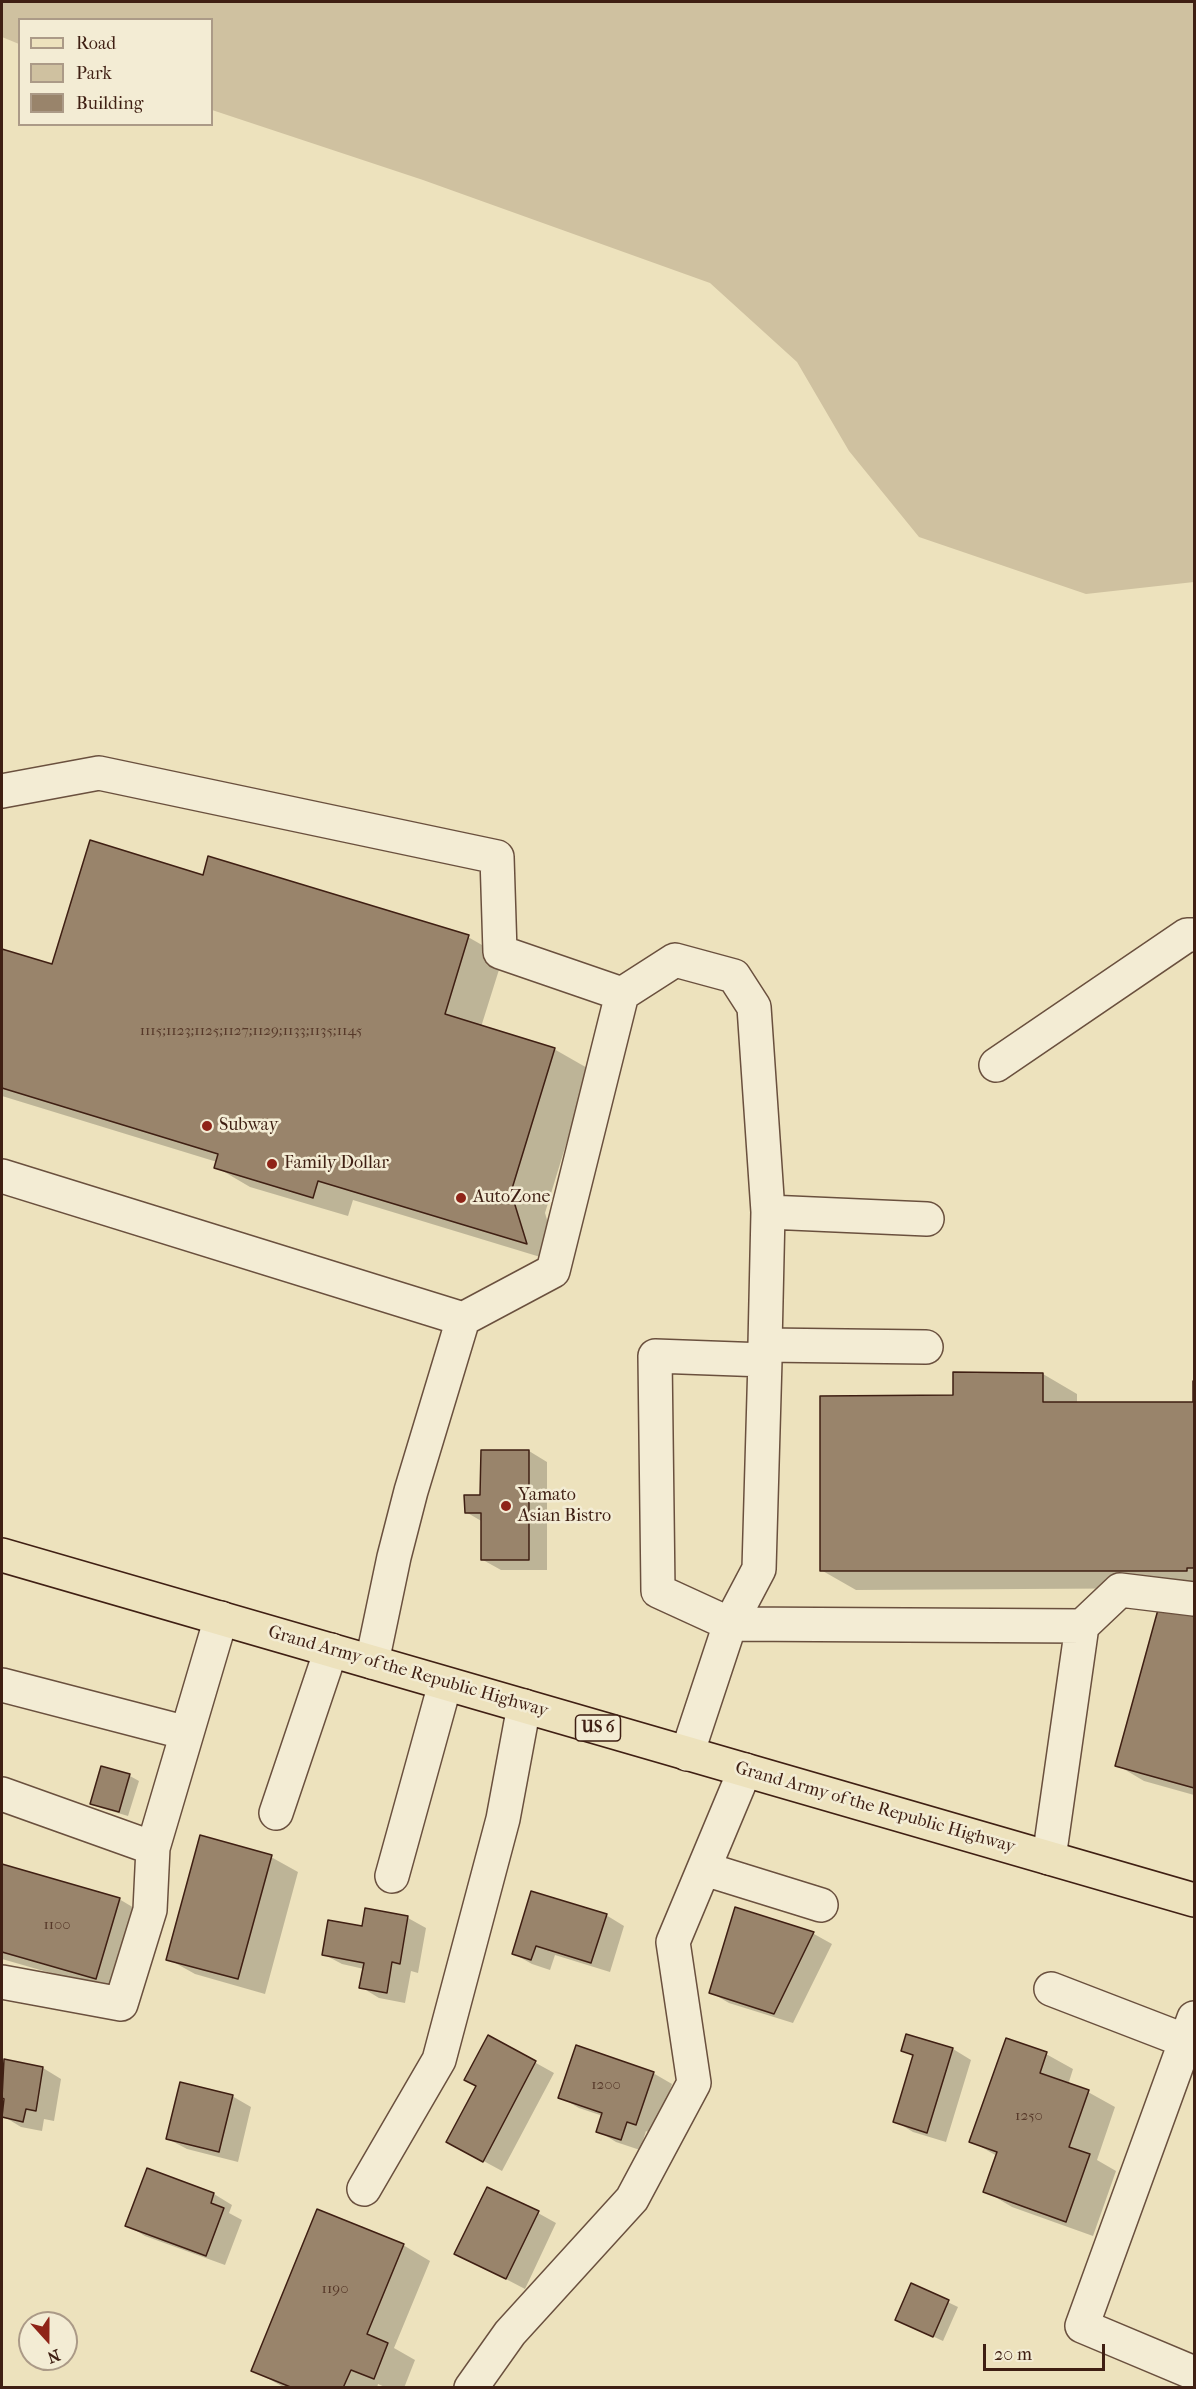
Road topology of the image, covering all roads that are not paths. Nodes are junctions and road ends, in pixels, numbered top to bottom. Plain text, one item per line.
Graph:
1 (2, 791) edge
2 (1194, 935) edge
3 (622, 994) junction
4 (996, 1065) dead end
5 (2, 1176) edge
6 (768, 1212) junction
7 (927, 1219) dead end
8 (464, 1319) junction
9 (926, 1347) dead end
10 (765, 1352) junction
11 (2, 1555) edge
12 (1194, 1599) edge
13 (220, 1618) junction
14 (730, 1624) junction
15 (1082, 1626) junction
16 (331, 1650) junction
17 (372, 1662) junction
18 (445, 1684) junction
19 (2, 1685) edge
20 (524, 1706) junction
21 (187, 1733) junction
22 (687, 1754) junction
23 (746, 1770) junction
24 (2, 1794) edge
25 (276, 1813) dead end
26 (153, 1848) junction
27 (1048, 1858) junction
28 (705, 1869) junction
29 (392, 1876) dead end
30 (1194, 1900) edge
31 (820, 1905) dead end
32 (2, 1982) edge
33 (1051, 1989) dead end
34 (1190, 2030) edge
35 (364, 2189) dead end
36 (1194, 2373) edge
37 (471, 2388) edge

1 - 3 lane
2 - 4 lane
3 - 6 lane
3 - 8 lane
5 - 8 lane
6 - 7 lane
6 - 10 lane
8 - 17 lane
9 - 10 lane
10 - 14 lane
10 - 14 lane
11 - 13 main road, Grand Army of the Republic Highway / US 6
12 - 15 lane
13 - 16 main road, Grand Army of the Republic Highway / US 6
13 - 21 lane
14 - 15 lane
14 - 22 lane
15 - 27 lane
16 - 17 main road, Grand Army of the Republic Highway / US 6
16 - 25 lane
17 - 18 main road, Grand Army of the Republic Highway / US 6
18 - 20 main road, Grand Army of the Republic Highway / US 6
18 - 29 lane
19 - 21 lane
20 - 22 main road, Grand Army of the Republic Highway / US 6
20 - 35 lane
21 - 26 lane
22 - 23 main road, Grand Army of the Republic Highway / US 6
23 - 27 main road, Grand Army of the Republic Highway / US 6
23 - 28 lane
24 - 26 lane
26 - 32 lane
27 - 30 main road, Grand Army of the Republic Highway / US 6
28 - 31 lane
28 - 37 lane
33 - 34 lane
34 - 36 lane

